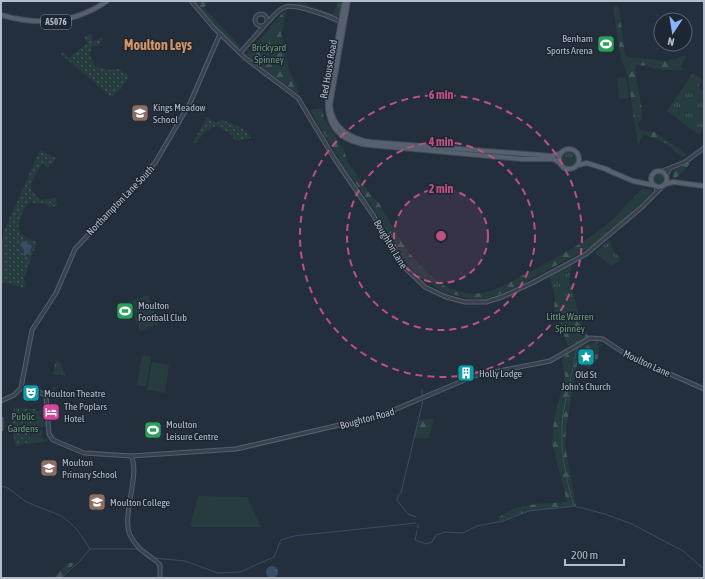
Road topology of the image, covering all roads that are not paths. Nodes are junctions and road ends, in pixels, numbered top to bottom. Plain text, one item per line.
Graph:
1 (107, 1) edge
2 (191, 1) edge
3 (346, 1) edge
4 (1, 15) edge
5 (266, 17) junction
6 (272, 17) junction
7 (265, 24) junction
8 (341, 24) junction
9 (257, 25) junction
10 (257, 33) junction
11 (220, 34) junction
12 (340, 50) junction
13 (240, 53) junction
14 (331, 74) junction
15 (704, 148) edge
16 (473, 150) junction
17 (561, 153) junction
18 (493, 155) junction
19 (579, 155) junction
20 (560, 163) junction
21 (587, 163) junction
22 (578, 165) junction
23 (671, 169) junction
24 (660, 172) junction
25 (667, 176) junction
26 (650, 177) junction
27 (639, 182) junction
28 (673, 182) junction
29 (664, 185) junction
30 (654, 186) junction
31 (704, 186) edge
32 (655, 195) junction
33 (590, 338) joint
34 (21, 388) junction
35 (704, 389) edge
36 (1, 401) edge
37 (1, 419) edge
38 (1, 429) edge
39 (131, 456) junction
40 (160, 578) edge

1 - 4 main road, A5076
2 - 11 street, Boughton Lane
3 - 8 main road, Red House Road
5 - 6 street
5 - 7 street
5 - 9 street
6 - 7 street
6 - 8 street
7 - 9 street
7 - 10 street
8 - 12 main road, Red House Road
8 - 14 main road
9 - 10 street
10 - 13 street
11 - 13 street, Boughton Lane
11 - 34 street, Northampton Lane South
12 - 14 main road
12 - 16 main road, Red House Road
13 - 32 street, Boughton Lane
14 - 18 main road
15 - 23 street
16 - 17 main road, Red House Road
16 - 18 main road
17 - 19 main road
17 - 20 main road
18 - 20 main road
19 - 21 main road
19 - 22 main road
20 - 22 main road
21 - 22 main road
21 - 27 main road
23 - 24 street
23 - 25 street
24 - 25 main road
24 - 26 main road
25 - 28 main road
25 - 29 main road
26 - 27 main road
26 - 30 main road
27 - 30 main road
28 - 29 main road
28 - 31 main road
29 - 30 main road
29 - 32 street, Boughton Lane
30 - 32 street
33 - 35 street, Moulton Lane
33 - 39 street, Boughton Road
34 - 36 street
34 - 39 street, Boughton Road
37 - 38 street
39 - 40 street

